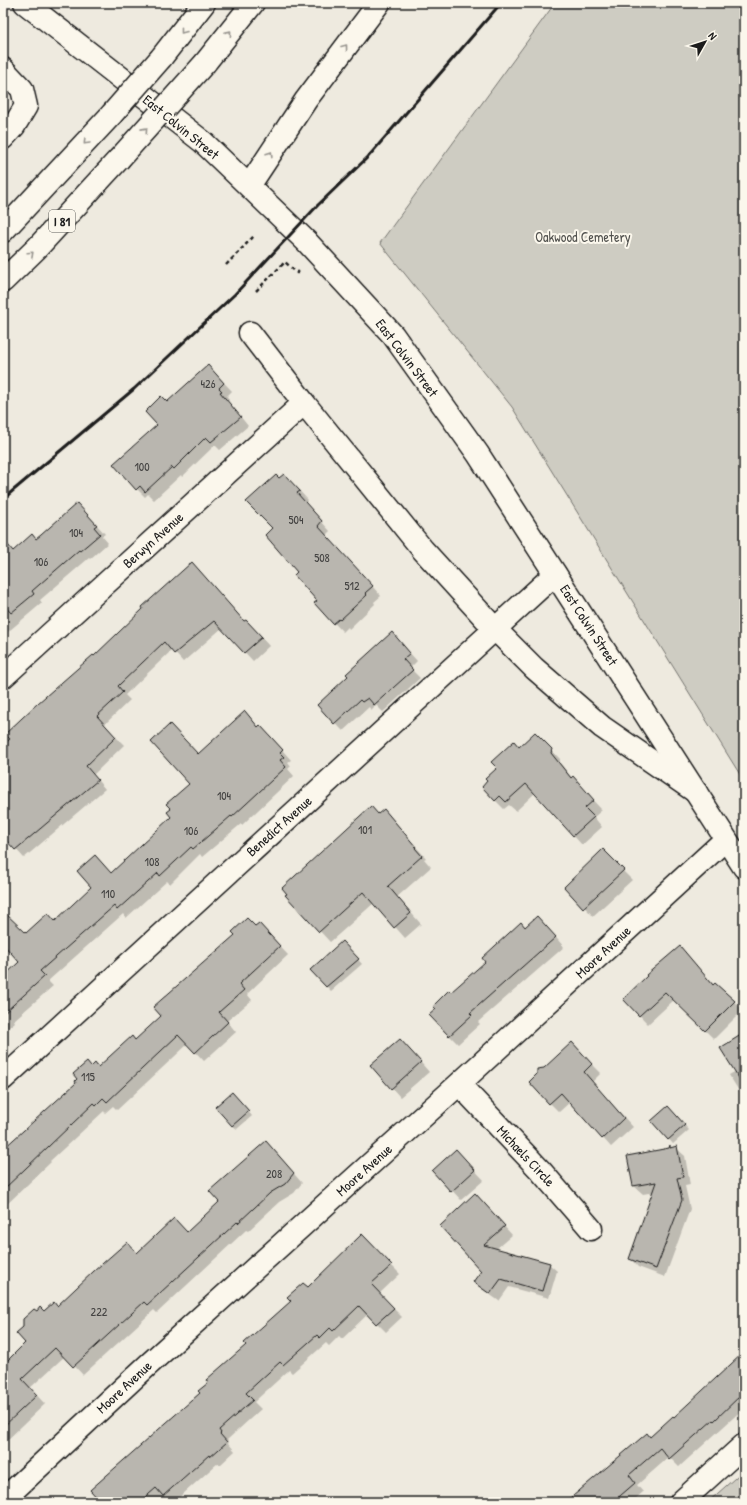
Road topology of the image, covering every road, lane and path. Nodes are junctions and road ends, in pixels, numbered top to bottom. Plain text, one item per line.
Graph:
1 (25, 3) edge
2 (204, 3) edge
3 (253, 3) edge
4 (379, 3) edge
5 (3, 69) edge
6 (3, 138) edge
7 (249, 186) junction
8 (3, 231) edge
9 (255, 235) dead end
10 (226, 265) dead end
11 (298, 272) dead end
12 (3, 281) edge
13 (256, 291) dead end
14 (250, 333) dead end
15 (304, 403) junction
16 (556, 574) junction
17 (494, 629) junction
18 (3, 677) edge
19 (696, 792) junction
20 (725, 840) junction
21 (744, 867) edge
22 (3, 1079) edge
23 (459, 1084) junction
24 (591, 1229) dead end
25 (744, 1445) edge
26 (3, 1500) edge
27 (681, 1502) edge

1 - 7 main road, East Colvin Street
2 -> 8 main road, I 81, bridge
12 -> 3 main road, I 81, bridge
7 -> 4 main road
5 - 6 main road
7 - 16 main road, East Colvin Street
9 - 10 path
11 - 13 path
14 - 15 main road, East Colvin Street
15 - 17 main road, East Colvin Street
15 - 18 main road, Berwyn Avenue
16 - 17 main road, Benedict Avenue
16 - 19 main road, East Colvin Street
17 - 19 main road, East Colvin Street
17 - 22 main road, Benedict Avenue
19 - 20 main road, East Colvin Street
20 - 21 main road, East Colvin Street
20 - 23 main road, Moore Avenue
23 - 24 main road, Michaels Circle
23 - 26 main road, Moore Avenue
25 - 27 main road

